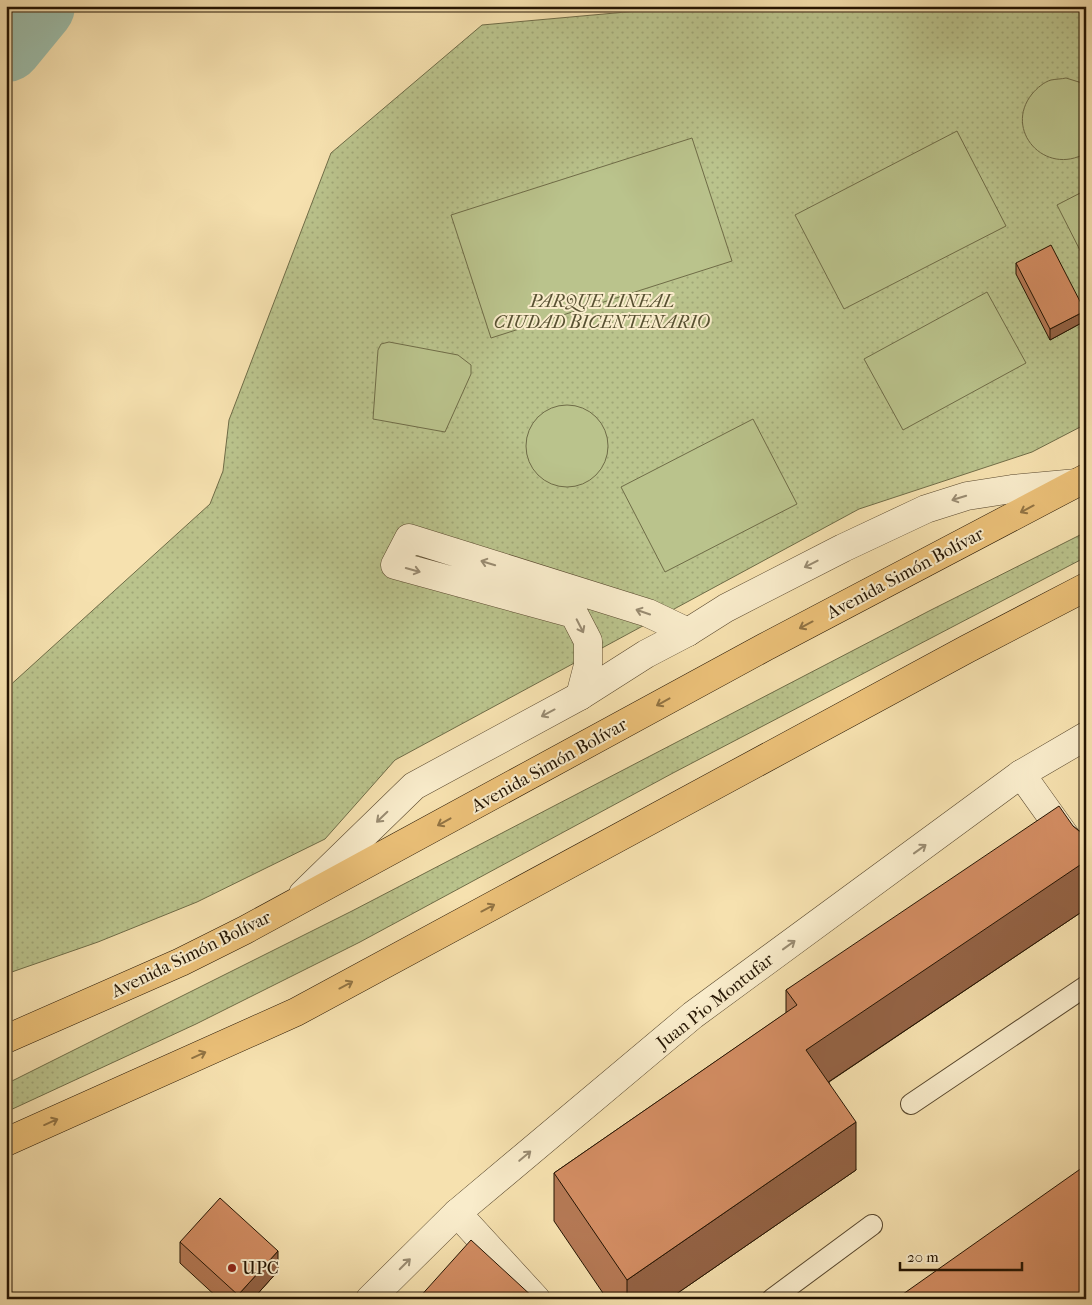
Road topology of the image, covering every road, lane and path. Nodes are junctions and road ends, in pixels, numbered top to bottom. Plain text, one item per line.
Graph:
1 (1081, 480) edge
2 (1086, 587) edge
3 (688, 632) junction
4 (580, 696) junction
5 (1086, 736) edge
6 (1021, 774) junction
7 (1086, 865) edge
8 (292, 905) junction
9 (1086, 986) edge
10 (6, 1039) edge
11 (911, 1104) dead end
12 (6, 1142) edge
13 (457, 1213) junction
14 (872, 1225) dead end
15 (370, 1299) edge
16 (536, 1299) edge
17 (772, 1299) edge

1 -> 3 street
1 -> 8 highway, Avenida Simón Bolívar
12 -> 2 highway
3 - 4 street
3 -> 4 street
4 -> 8 street
5 - 6 street, Juan Pio Montufar
6 - 7 street
13 -> 6 street, Juan Pio Montufar
8 - 10 highway, Avenida Simón Bolívar
9 - 11 lane
15 -> 13 street, Juan Pio Montufar
13 - 16 street
14 - 17 lane

